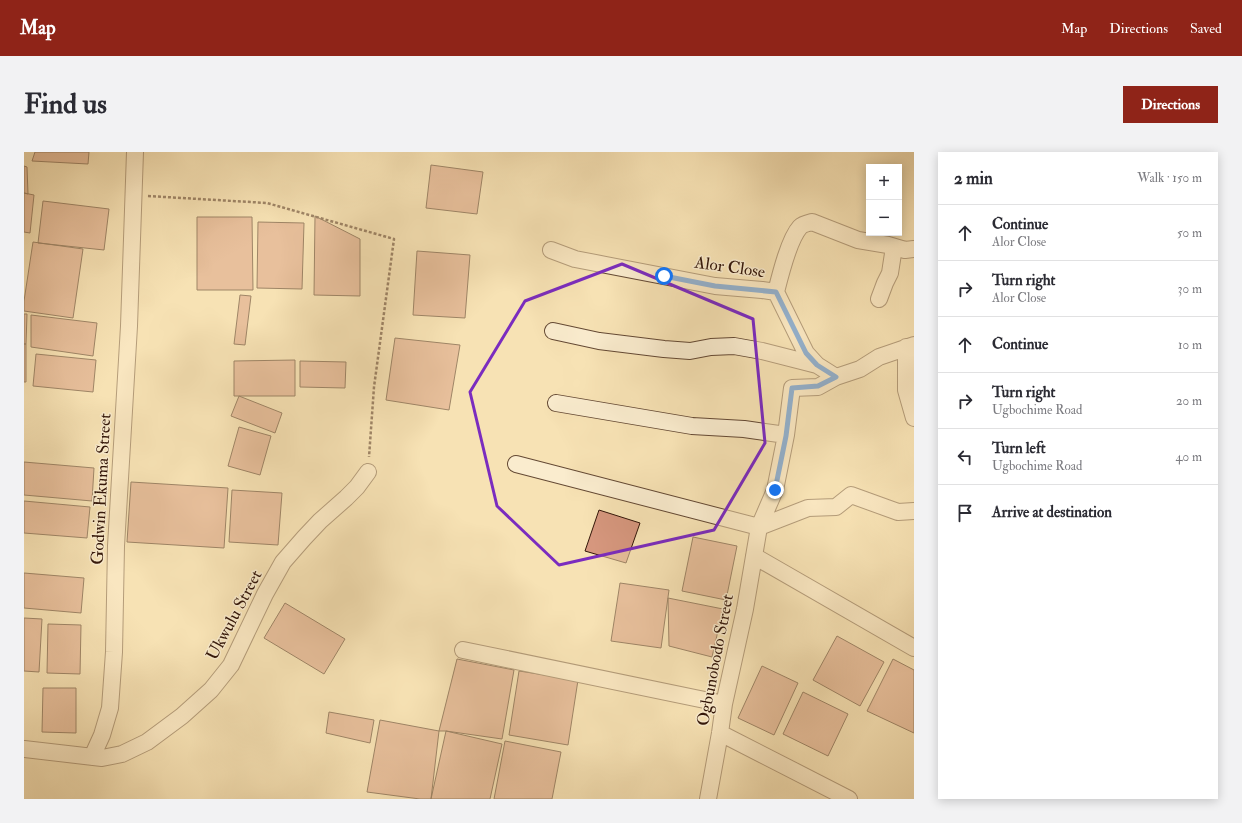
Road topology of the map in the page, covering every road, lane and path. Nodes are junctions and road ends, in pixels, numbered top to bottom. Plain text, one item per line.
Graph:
1 (135, 152) edge
2 (134, 195) junction
3 (894, 247) junction
4 (914, 249) edge
5 (551, 250) dead end
6 (776, 292) junction
7 (878, 299) dead end
8 (553, 331) dead end
9 (910, 346) edge
10 (817, 365) junction
11 (836, 377) junction
12 (556, 403) dead end
13 (914, 418) edge
14 (786, 436) junction
15 (516, 464) dead end
16 (368, 472) joint
17 (914, 511) edge
18 (759, 527) junction
19 (754, 556) junction
20 (914, 648) edge
21 (463, 650) dead end
22 (724, 704) junction
23 (720, 733) junction
24 (24, 749) edge
25 (92, 757) junction
26 (708, 799) edge
27 (849, 799) edge

1 - 2 street, Godwin Ekuma Street
2 - 16 path
2 - 25 street, Godwin Ekuma Street
3 - 4 street
3 - 6 street
3 - 7 street
5 - 6 street, Alor Close
6 - 10 street, Alor Close
8 - 10 street
9 - 11 street
9 - 13 street
10 - 11 street
11 - 14 street, Ogbunobodo Street
12 - 14 street
14 - 18 street, Ogbunobodo Street
15 - 18 street
16 - 25 street, Ukwulu Street
17 - 18 street
18 - 19 street, Ogbunobodo Street
19 - 20 street
19 - 22 street, Ogbunobodo Street
21 - 22 street
22 - 23 street, Ogbunobodo Street
23 - 26 street, Ogbunobodo Street
23 - 27 street
24 - 25 street

